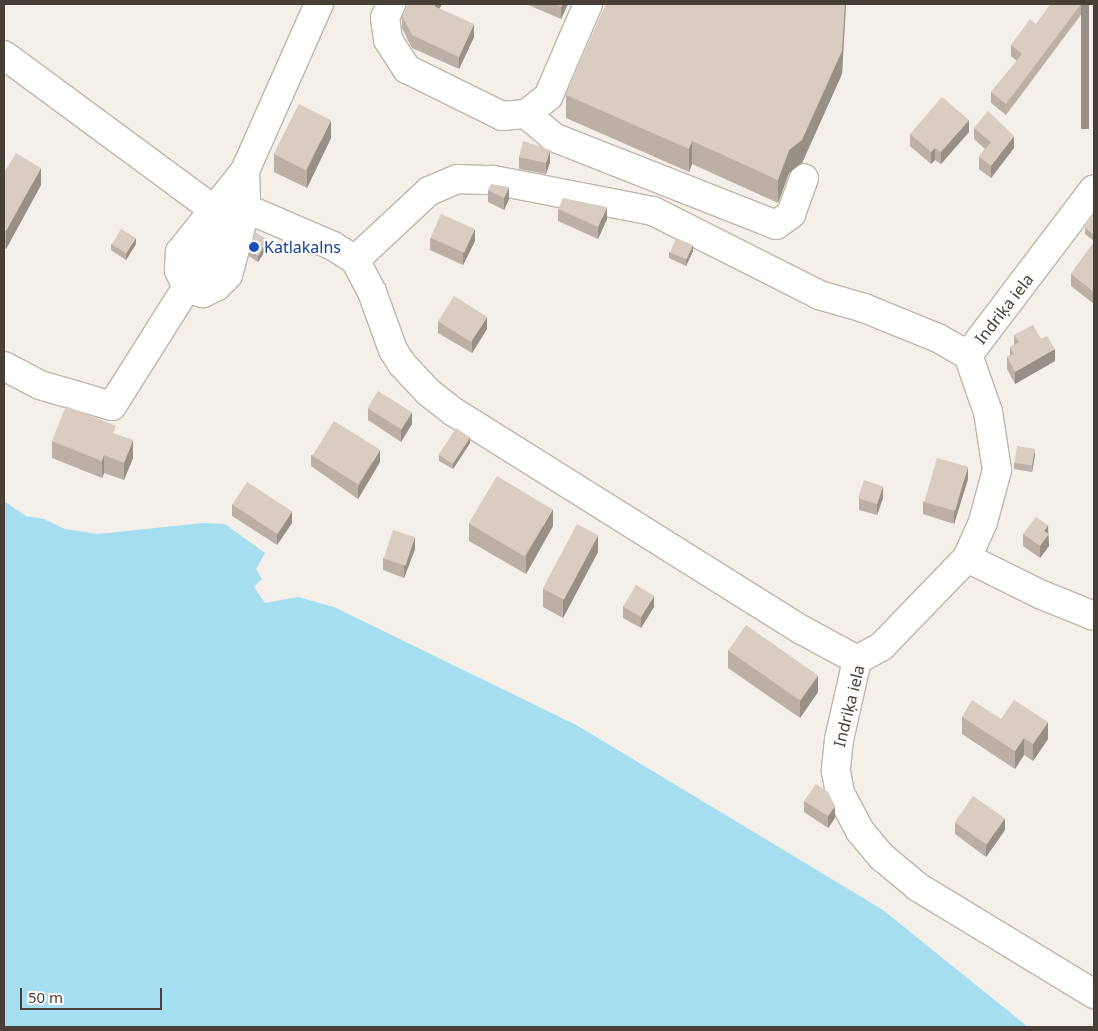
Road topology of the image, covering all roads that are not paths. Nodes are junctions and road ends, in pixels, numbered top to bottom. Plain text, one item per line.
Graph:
1 (319, 4) edge
2 (391, 4) edge
3 (588, 4) edge
4 (4, 55) edge
5 (526, 114) junction
6 (804, 178) dead end
7 (1094, 189) edge
8 (229, 208) junction
9 (355, 260) junction
10 (187, 288) junction
11 (968, 355) junction
12 (4, 366) edge
13 (967, 558) junction
14 (1094, 616) edge
15 (857, 660) junction
16 (1094, 994) edge

1 - 8 street
2 - 5 street
3 - 5 street
4 - 8 street
5 - 6 street
7 - 11 street, Indriķa iela
8 - 9 street
8 - 10 street
8 - 10 street
9 - 11 street
9 - 15 street
10 - 12 street
11 - 13 street, Indriķa iela
13 - 14 street
13 - 15 street, Indriķa iela
15 - 16 street, Indriķa iela

